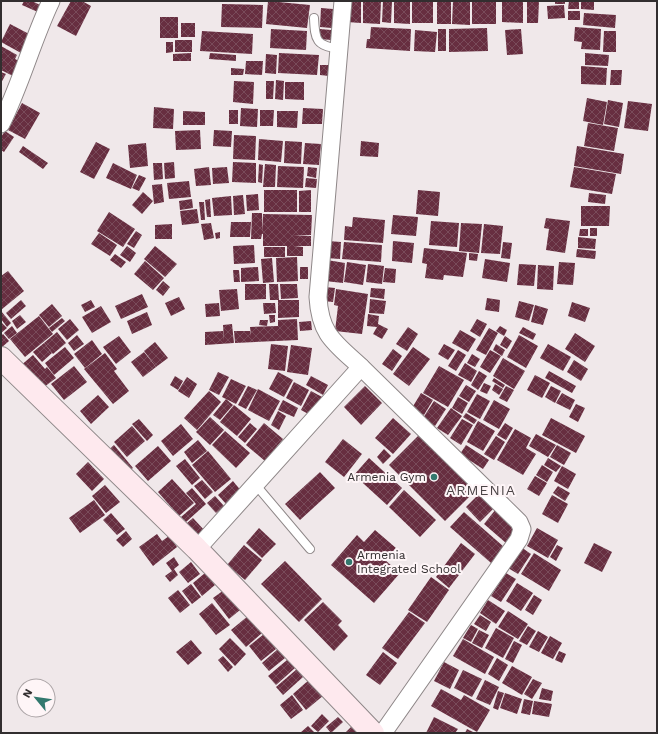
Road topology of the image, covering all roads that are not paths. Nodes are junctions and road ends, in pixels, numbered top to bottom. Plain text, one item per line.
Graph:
1 (51, 1) edge
2 (343, 1) edge
3 (314, 18) dead end
4 (339, 49) junction
5 (1, 124) edge
6 (1, 358) edge
7 (361, 367) junction
8 (256, 484) junction
9 (197, 549) junction
10 (310, 549) dead end
11 (373, 733) edge
12 (383, 733) edge

1 - 5 street
2 - 4 street
3 - 4 lane
4 - 7 street
6 - 9 street
7 - 8 street
7 - 12 street
8 - 9 street
8 - 10 lane
9 - 11 street

